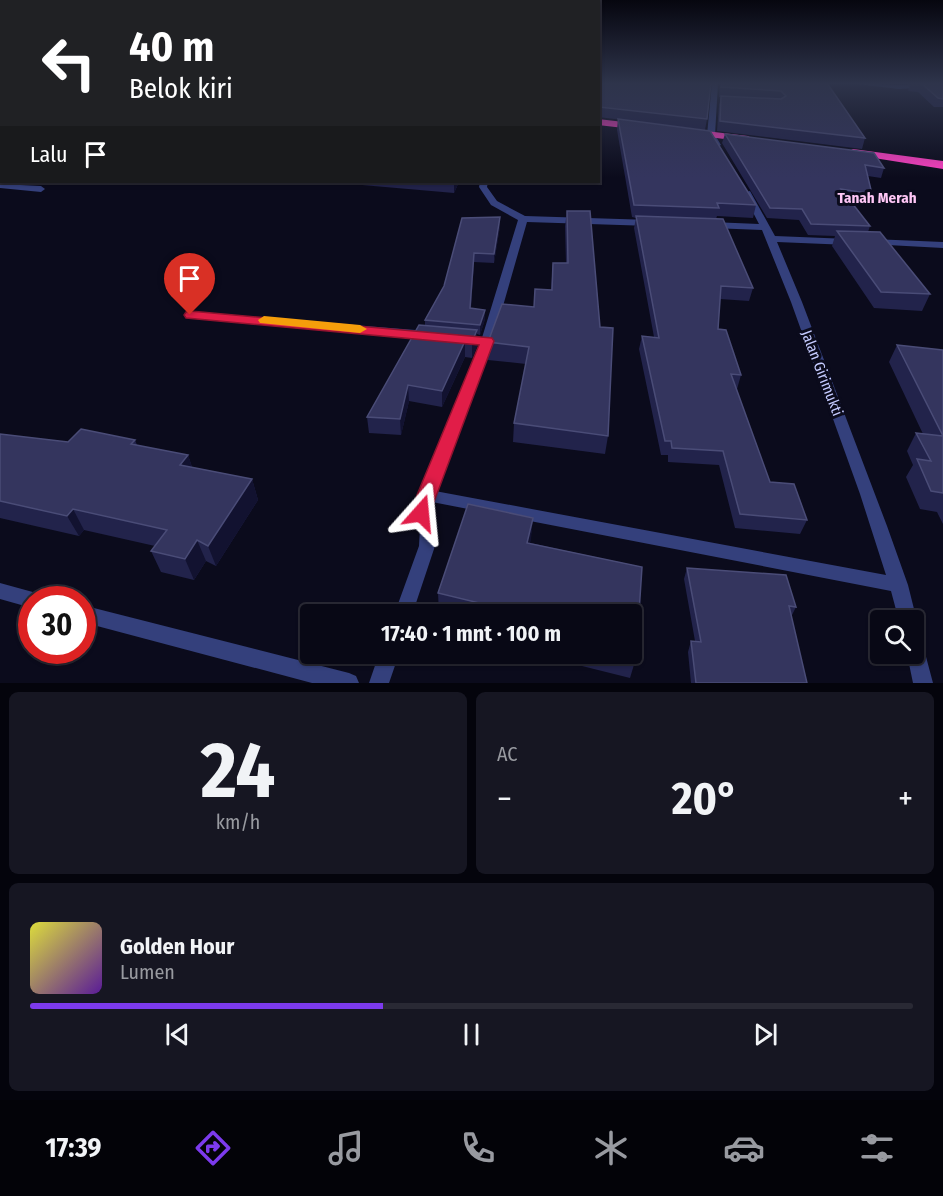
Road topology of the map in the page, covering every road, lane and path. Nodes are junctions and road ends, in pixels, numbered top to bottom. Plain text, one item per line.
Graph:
1 (713, 115) edge
2 (600, 122) edge
3 (658, 129) edge
4 (679, 131) edge
5 (711, 135) junction
6 (755, 140) edge
7 (844, 151) edge
8 (723, 154) edge
9 (943, 165) edge
10 (740, 182) edge
11 (484, 183) edge
12 (0, 186) edge
13 (40, 189) dead end
14 (523, 219) junction
15 (662, 224) edge
16 (697, 225) edge
17 (769, 233) junction
18 (943, 245) edge
19 (190, 315) dead end
20 (438, 336) edge
21 (426, 495) junction
22 (898, 585) junction
23 (0, 591) edge
24 (18, 596) edge
25 (407, 604) edge
26 (905, 610) edge
27 (96, 617) edge
28 (386, 664) edge
29 (919, 664) edge
30 (349, 683) edge
31 (379, 683) edge
32 (923, 683) edge

1 - 5 street
2 - 3 highway
4 - 5 highway
5 - 6 highway
5 - 8 street
7 - 9 highway
10 - 17 street, Jalan Girimukti
11 - 14 street
12 - 13 street
14 - 15 street
14 - 21 street
16 - 17 street
17 - 18 street
17 - 22 street, Jalan Girimukti
19 - 20 street
21 - 22 street
21 - 25 street
22 - 26 street, Jalan Girimukti
23 - 24 street
27 - 30 street
28 - 31 street
29 - 32 street

